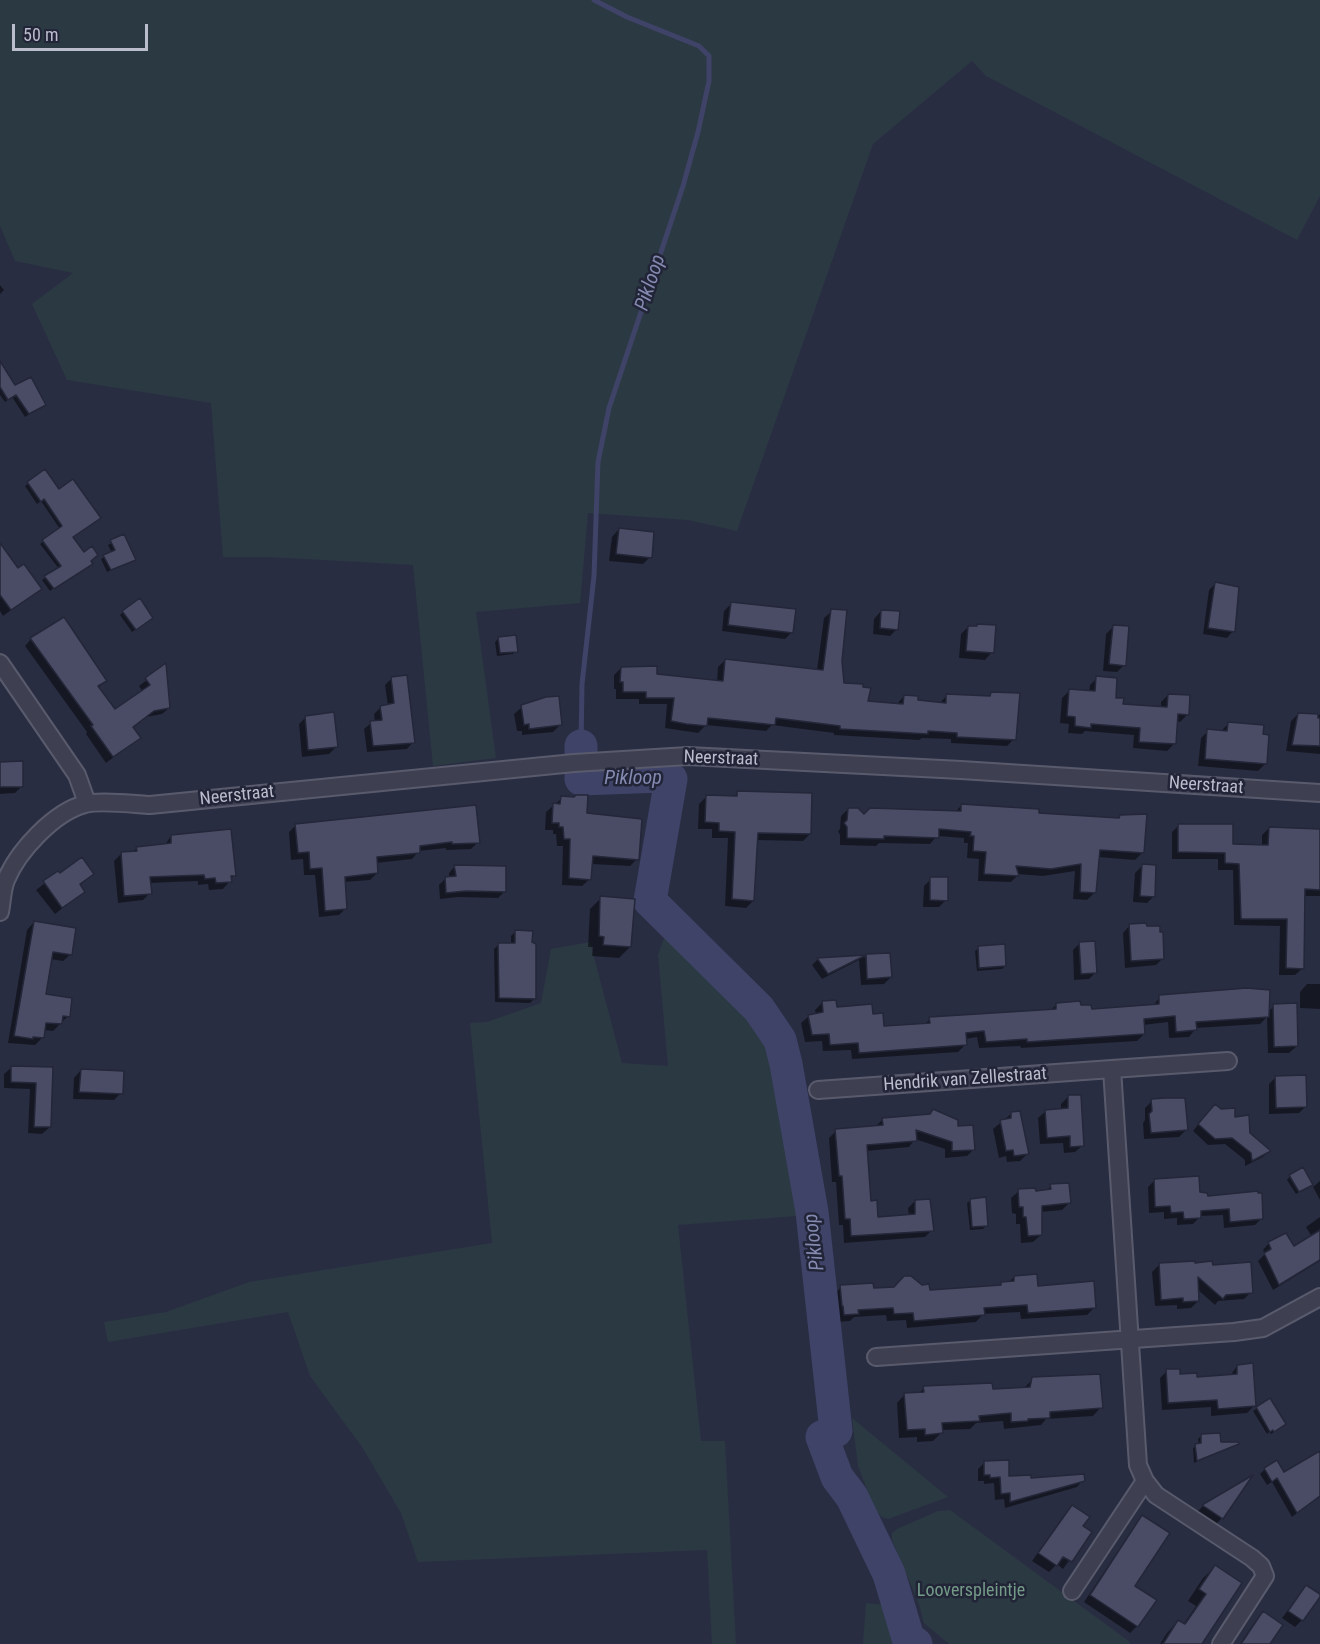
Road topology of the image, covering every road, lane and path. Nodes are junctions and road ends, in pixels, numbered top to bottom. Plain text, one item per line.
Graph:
1 (0, 663) edge
2 (1320, 793) edge
3 (87, 803) junction
4 (0, 912) edge
5 (1228, 1061) dead end
6 (1112, 1070) junction
7 (818, 1090) dead end
8 (1320, 1297) edge
9 (1129, 1339) junction
10 (876, 1357) dead end
11 (1145, 1481) junction
12 (1072, 1592) dead end
13 (1221, 1644) edge

1 - 3 street
2 - 3 street, Neerstraat
3 - 4 street
5 - 6 street, Hendrik van Zellestraat
6 - 7 street, Hendrik van Zellestraat
6 - 9 street
8 - 9 street
9 - 10 street
9 - 11 street
11 - 12 street
11 - 13 street

